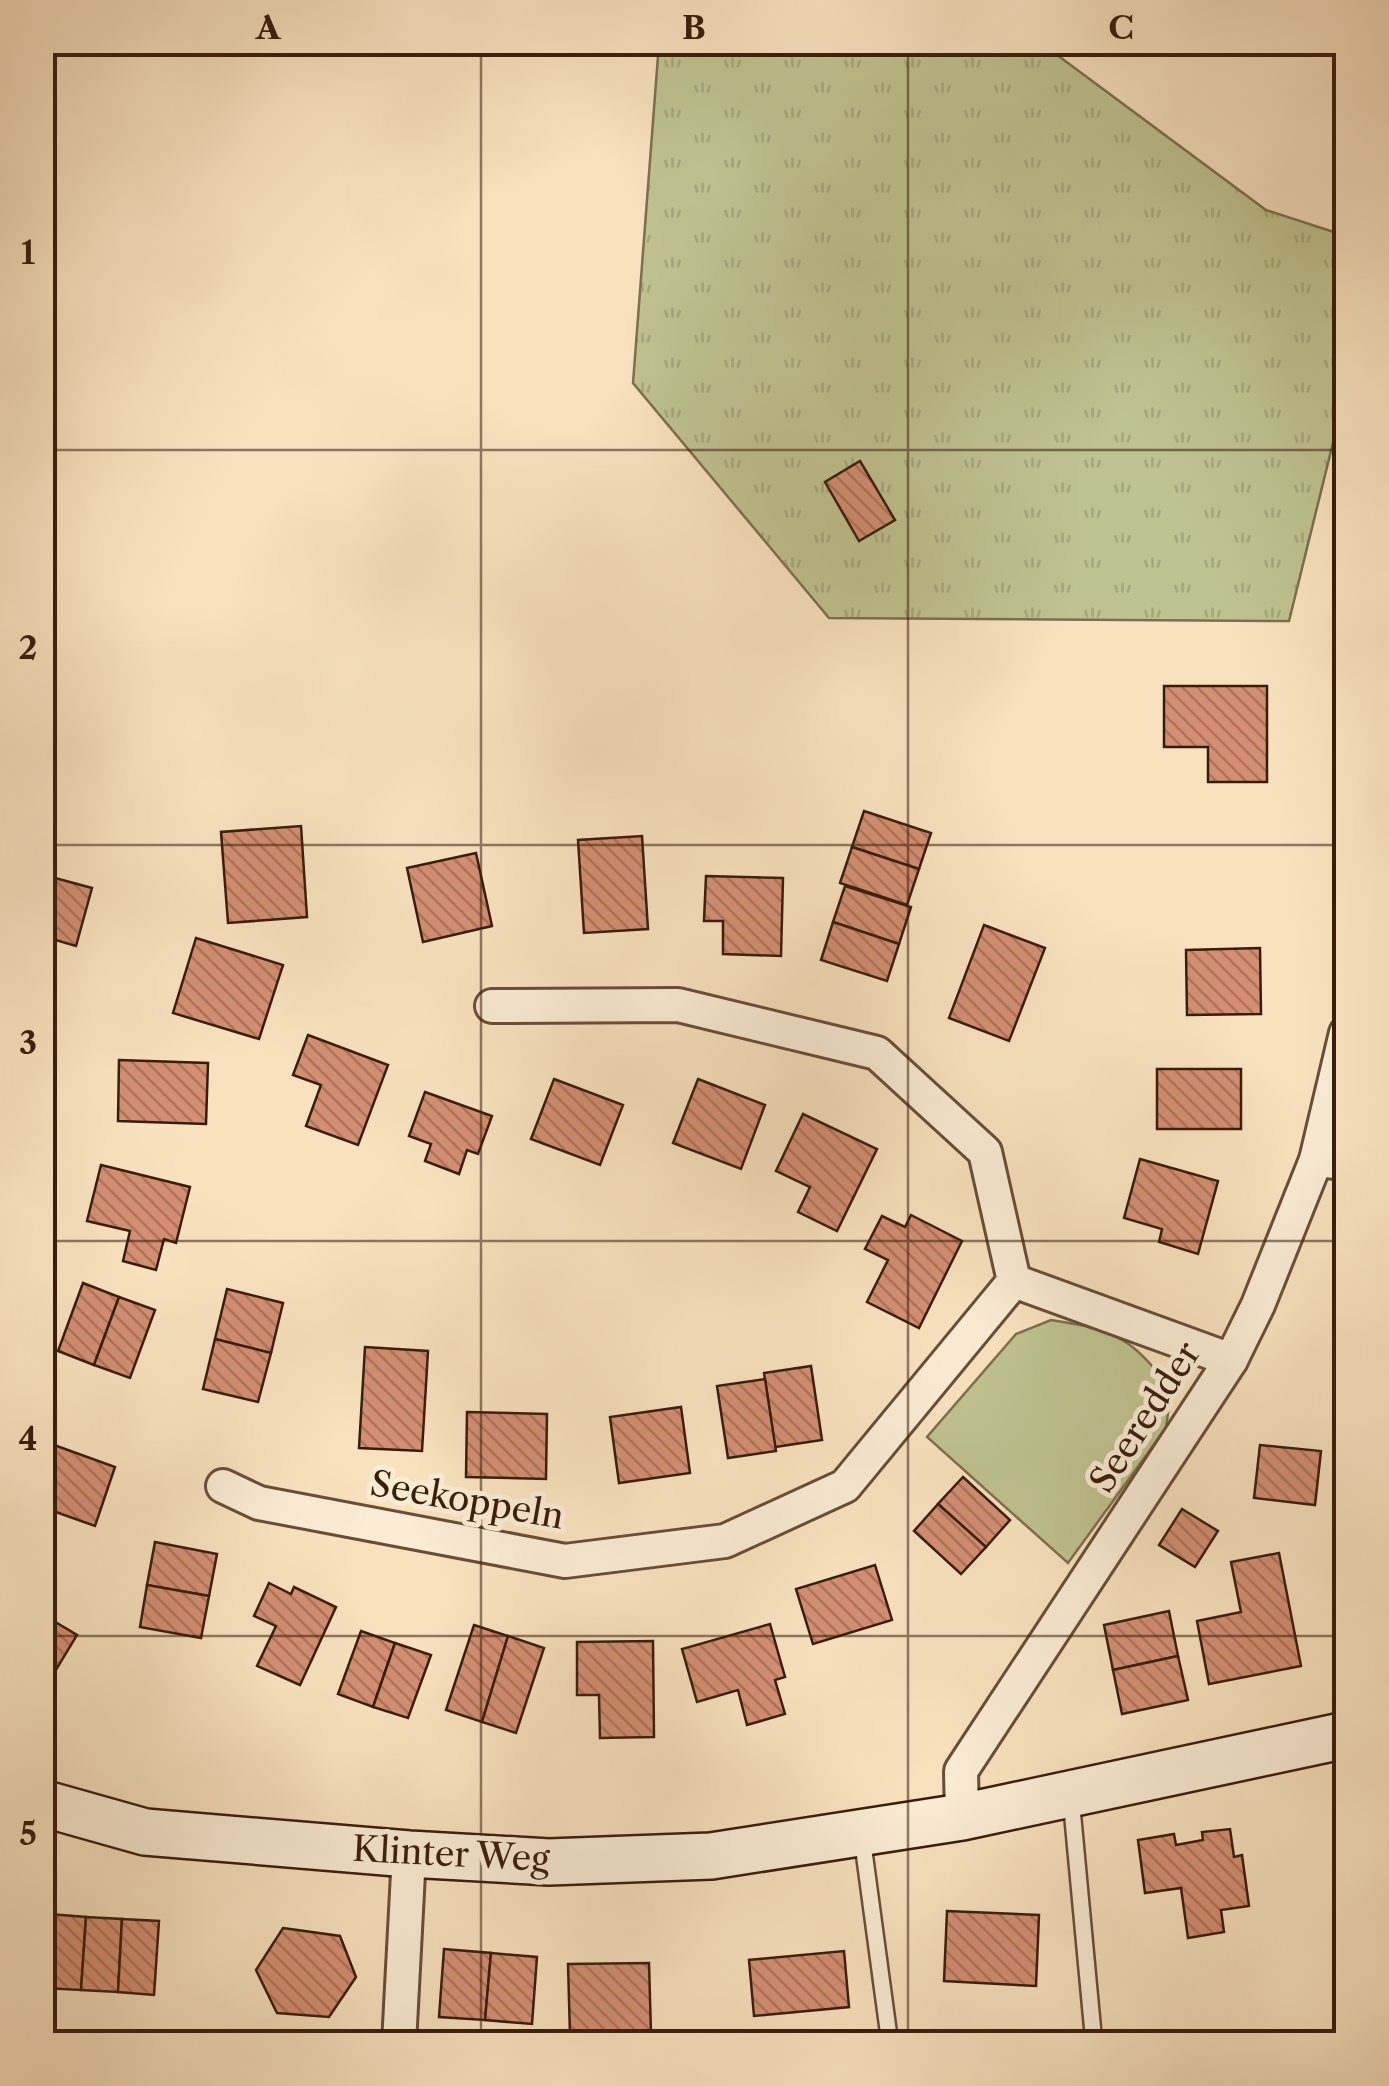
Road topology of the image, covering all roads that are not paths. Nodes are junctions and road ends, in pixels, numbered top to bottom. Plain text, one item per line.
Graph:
1 (492, 1006) dead end
2 (1346, 1033) edge
3 (1331, 1161) edge
4 (1014, 1282) junction
5 (1231, 1360) junction
6 (223, 1486) dead end
7 (1346, 1735) edge
8 (1071, 1794) junction
9 (42, 1803) edge
10 (962, 1817) junction
11 (862, 1833) junction
12 (409, 1854) junction
13 (399, 2044) edge
14 (890, 2044) edge
15 (1094, 2044) edge

1 - 4 street
2 - 3 street, Seeredder
3 - 5 street, Seeredder
4 - 5 street
4 - 6 street, Seekoppeln
5 - 10 street, Seeredder
7 - 8 street, Klinter Weg
8 - 10 street, Klinter Weg
8 - 15 lane
9 - 12 street, Klinter Weg
10 - 11 street, Klinter Weg
11 - 12 street, Klinter Weg
11 - 14 lane
12 - 13 street

